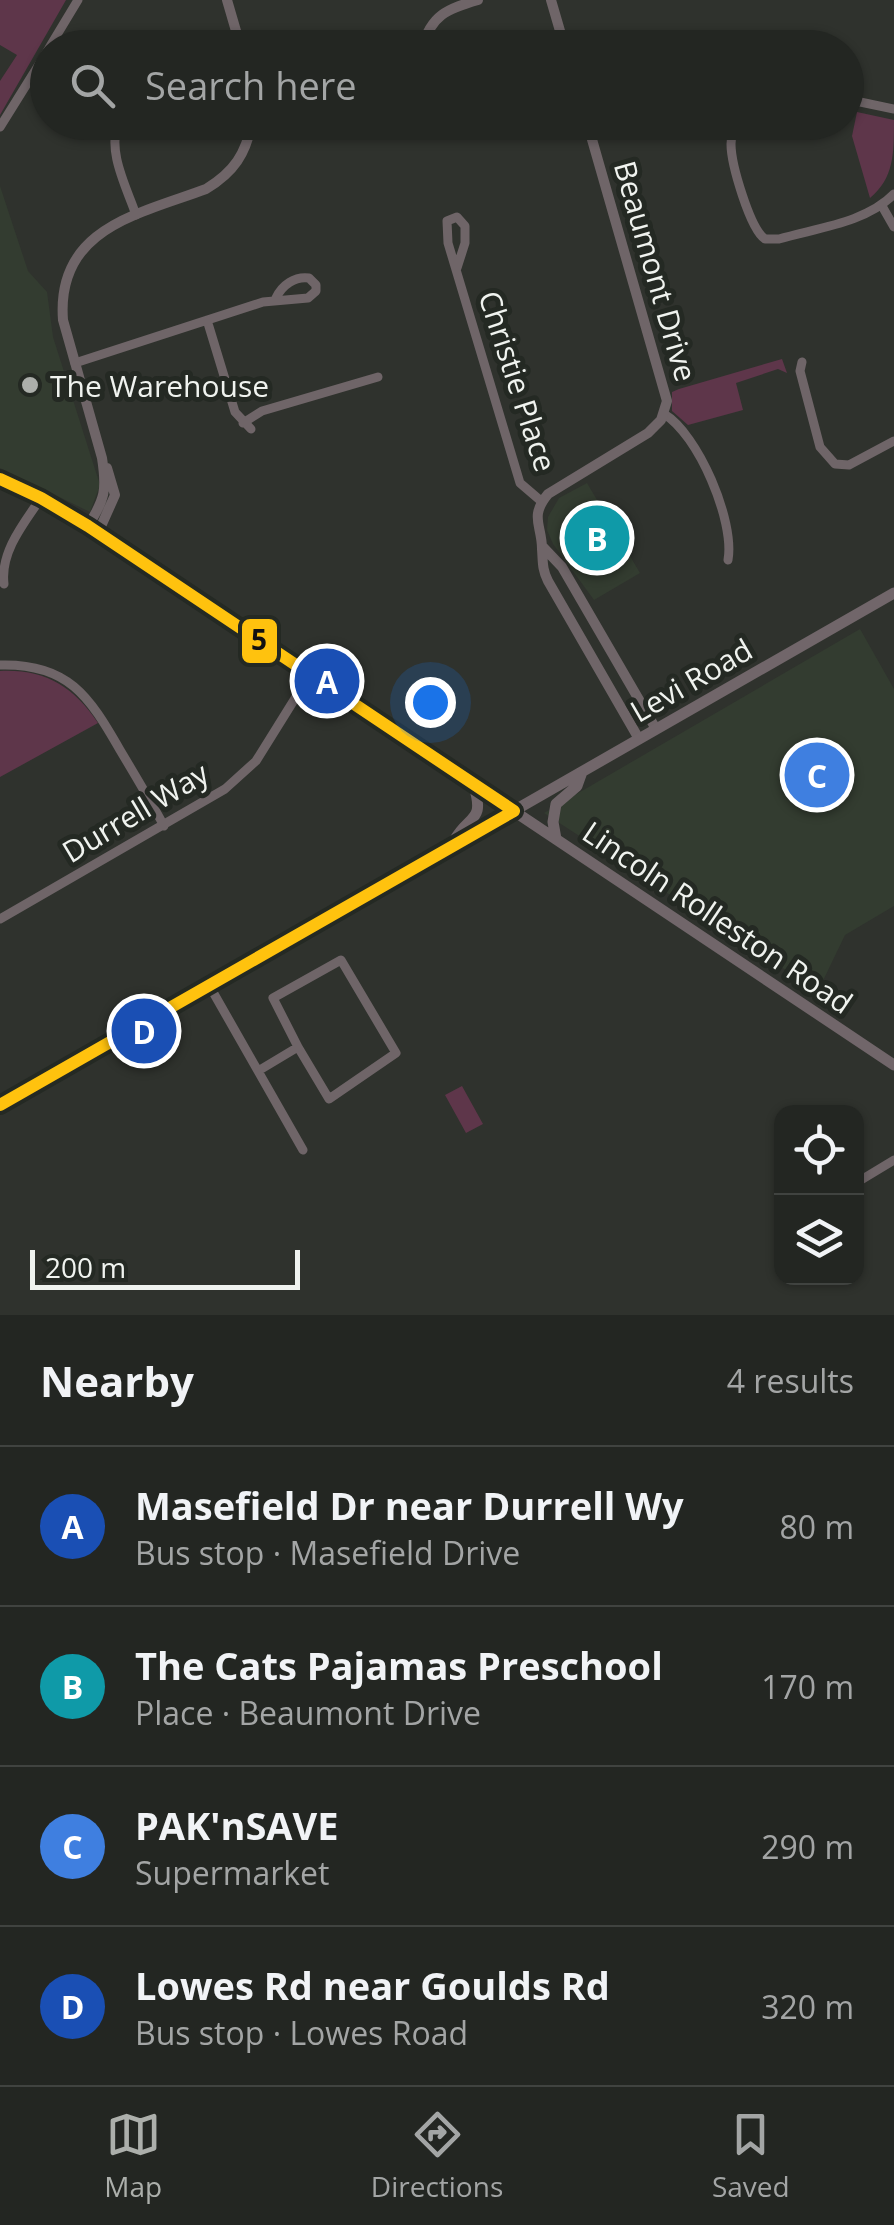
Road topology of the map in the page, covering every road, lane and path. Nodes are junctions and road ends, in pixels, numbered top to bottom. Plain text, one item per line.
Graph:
1 (78, 0) edge
2 (227, 0) edge
3 (478, 0) edge
4 (551, 0) edge
5 (60, 30) edge
6 (236, 30) edge
7 (430, 30) edge
8 (560, 30) edge
9 (30, 78) edge
10 (864, 103) edge
11 (894, 109) edge
12 (0, 127) edge
13 (114, 140) edge
14 (247, 140) edge
15 (592, 140) edge
16 (732, 140) edge
17 (894, 194) edge
18 (882, 206) junction
19 (136, 215) junction
20 (894, 227) edge
21 (457, 268) junction
22 (276, 298) dead end
23 (207, 320) junction
24 (802, 362) dead end
25 (75, 363) junction
26 (378, 377) dead end
27 (664, 414) junction
28 (894, 440) edge
29 (0, 480) edge
30 (41, 498) junction
31 (541, 501) junction
32 (93, 530) junction
33 (543, 547) junction
34 (728, 560) dead end
35 (4, 584) dead end
36 (894, 593) edge
37 (599, 631) junction
38 (582, 640) junction
39 (0, 666) edge
40 (309, 676) junction
41 (656, 729) junction
42 (639, 739) junction
43 (582, 772) junction
44 (474, 785) junction
45 (514, 811) junction
46 (164, 826) junction
47 (556, 839) junction
48 (452, 845) junction
49 (0, 919) edge
50 (209, 984) junction
51 (298, 1047) junction
52 (894, 1065) edge
53 (258, 1071) junction
54 (0, 1105) edge
55 (303, 1150) dead end
56 (894, 1160) edge
57 (864, 1178) edge

1 - 5 street
2 - 6 street
3 - 7 street
4 - 8 street
9 - 12 street
10 - 11 street
13 - 19 street
14 - 19 street
15 - 27 street, Beaumont Drive
16 - 18 street
17 - 18 street
18 - 20 street
19 - 25 street
21 - 21 street, Christie Place
21 - 31 street, Christie Place
22 - 23 street
23 - 25 street
23 - 26 street
24 - 28 street
25 - 32 street
27 - 31 street, Beaumont Drive
27 - 34 street
29 - 30 main road, Lincoln Rolleston Road
30 - 32 main road, Lincoln Rolleston Road
30 - 35 street
31 - 33 street
32 - 40 main road, Lincoln Rolleston Road
33 - 37 street
33 - 38 street
36 - 41 main road, Levi Road
37 - 38 street
37 - 41 street
38 - 42 street
39 - 46 street
40 - 44 main road, Lincoln Rolleston Road
40 - 46 street, Durrell Way
41 - 42 main road, Levi Road
42 - 43 main road, Levi Road
43 - 45 main road, Levi Road
43 - 47 main road
44 - 45 main road, Lincoln Rolleston Road
44 - 48 main road
45 - 47 main road, Lincoln Rolleston Road
45 - 48 main road, Levi Road
46 - 49 street, Durrell Way
47 - 52 main road, Lincoln Rolleston Road
48 - 50 main road, Levi Road
50 - 53 street
50 - 54 main road, Levi Road
51 - 51 street
51 - 53 street
53 - 55 street
56 - 57 street

